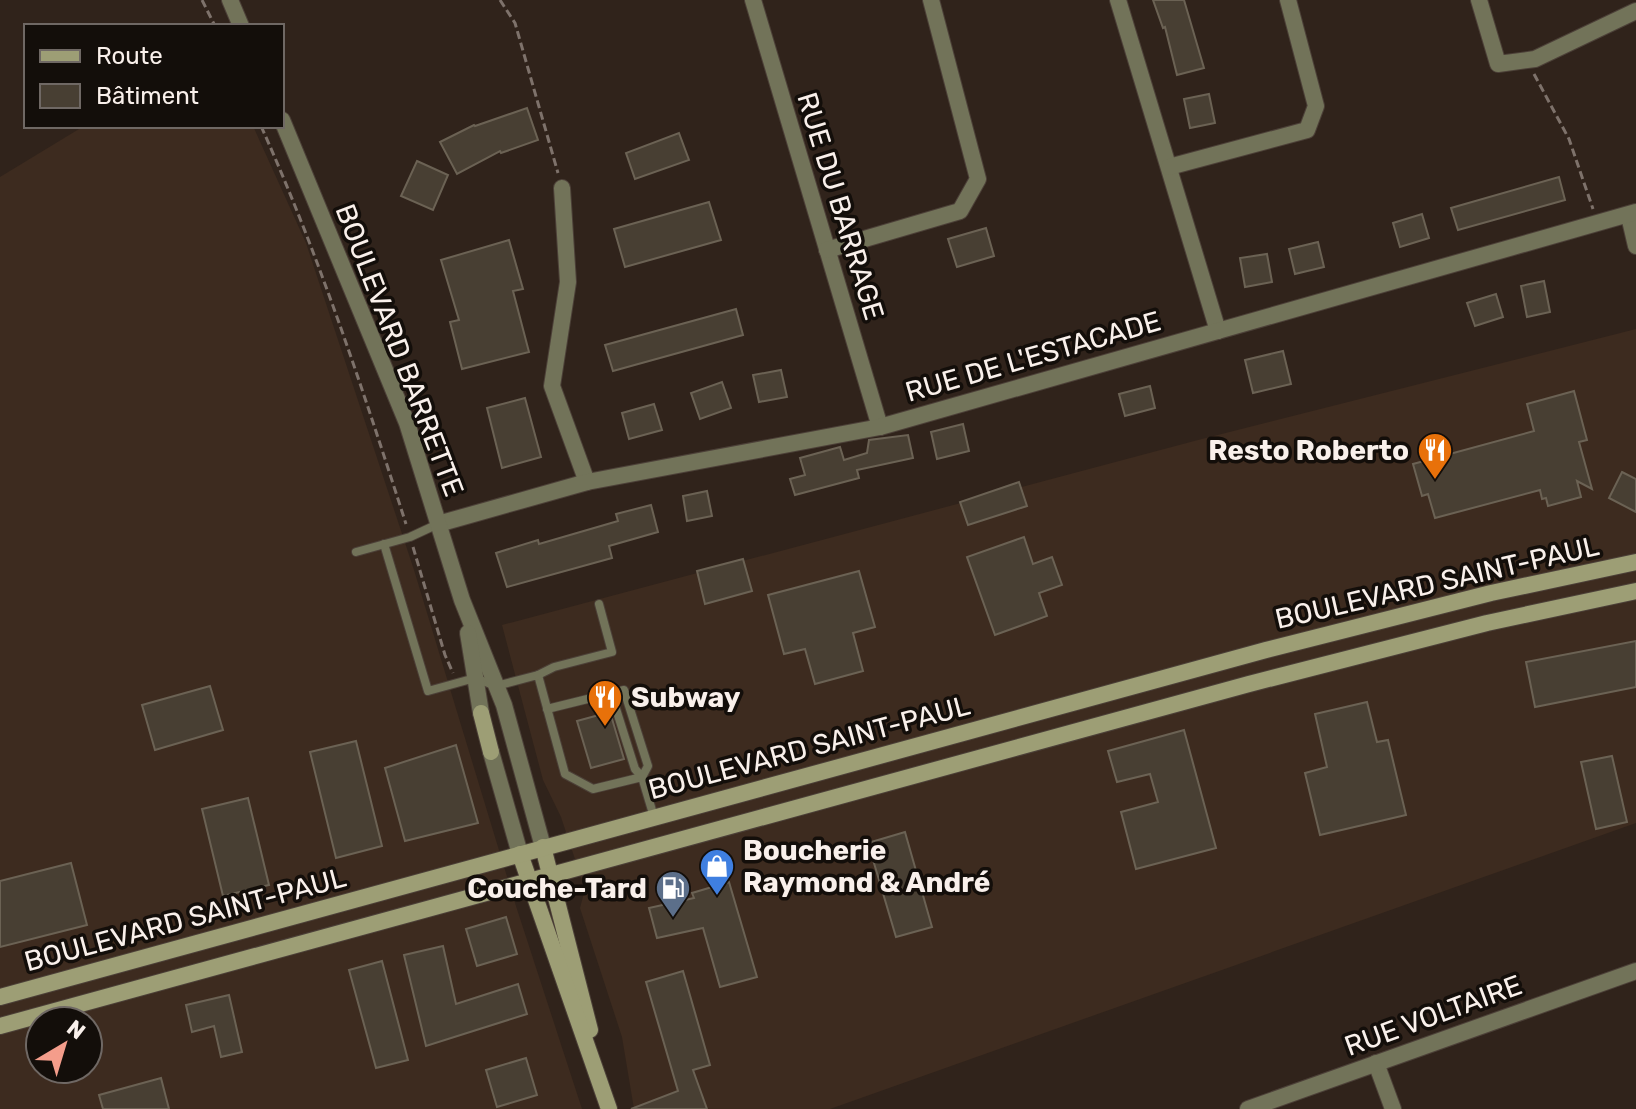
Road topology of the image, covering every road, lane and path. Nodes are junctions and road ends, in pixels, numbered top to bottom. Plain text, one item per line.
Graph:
1 (202, 0) edge
2 (230, 0) edge
3 (500, 0) edge
4 (753, 0) edge
5 (931, 0) edge
6 (1118, 0) edge
7 (1288, 0) edge
8 (1479, 0) edge
9 (1636, 11) edge
10 (214, 24) edge
11 (240, 24) edge
12 (1527, 60) junction
13 (284, 125) edge
14 (262, 128) edge
15 (1169, 167) junction
16 (562, 188) joint
17 (1633, 214) edge
18 (1598, 224) junction
19 (1636, 246) edge
20 (827, 250) junction
21 (1218, 331) junction
22 (880, 427) junction
23 (587, 482) junction
24 (438, 524) junction
25 (406, 525) dead end
26 (384, 544) junction
27 (414, 549) dead end
28 (356, 552) dead end
29 (1636, 562) edge
30 (1636, 591) edge
31 (462, 600) junction
32 (599, 604) dead end
33 (449, 665) dead end
34 (538, 675) junction
35 (475, 678) junction
36 (496, 686) junction
37 (547, 709) junction
38 (481, 713) joint
39 (491, 752) joint
40 (642, 777) junction
41 (654, 817) junction
42 (543, 847) junction
43 (520, 854) junction
44 (549, 877) junction
45 (531, 882) junction
46 (1636, 971) edge
47 (0, 997) edge
48 (0, 1026) edge
49 (1376, 1063) junction
50 (1248, 1109) edge
51 (1393, 1109) edge

1 - 10 path
2 - 11 street
3 - 16 path
4 - 20 street, RUE DU BARRAGE
5 - 20 street
6 - 15 street
7 - 15 street
8 - 12 street
9 - 12 street
12 - 18 path
13 - 24 street, BOULEVARD BARRETTE
14 - 25 path, BOULEVARD BARRETTE
15 - 21 street
16 - 23 street
17 - 18 street, RUE DE L'ESTACADE
17 - 19 street
18 - 21 street, RUE DE L'ESTACADE
20 - 22 street, RUE DU BARRAGE
21 - 22 street, RUE DE L'ESTACADE
22 - 23 street, RUE DE L'ESTACADE
23 - 24 street, RUE DE L'ESTACADE
24 - 26 lane
24 - 31 street, BOULEVARD BARRETTE
26 - 28 lane
26 - 35 lane
27 - 33 path
29 - 41 main road, BOULEVARD SAINT-PAUL
30 - 44 main road, BOULEVARD SAINT-PAUL
31 - 35 street, BOULEVARD BARRETTE
31 - 36 street, BOULEVARD BARRETTE
32 - 34 lane
34 - 36 lane
34 - 37 lane
35 - 36 lane
35 - 38 street, BOULEVARD BARRETTE
36 - 42 street, BOULEVARD BARRETTE
37 - 40 lane
37 - 40 lane
38 - 39 main road, BOULEVARD BARRETTE
39 - 43 street, BOULEVARD BARRETTE
40 - 41 lane
41 - 42 main road, BOULEVARD SAINT-PAUL
42 - 43 main road, BOULEVARD SAINT-PAUL
42 - 44 main road, BOULEVARD BARRETTE
43 - 45 main road, BOULEVARD BARRETTE
43 - 47 main road, BOULEVARD SAINT-PAUL
44 - 45 main road, BOULEVARD SAINT-PAUL
44 - 45 main road, BOULEVARD BARRETTE
45 - 48 main road, BOULEVARD SAINT-PAUL
46 - 49 street, RUE VOLTAIRE
49 - 50 street, RUE VOLTAIRE
49 - 51 street

